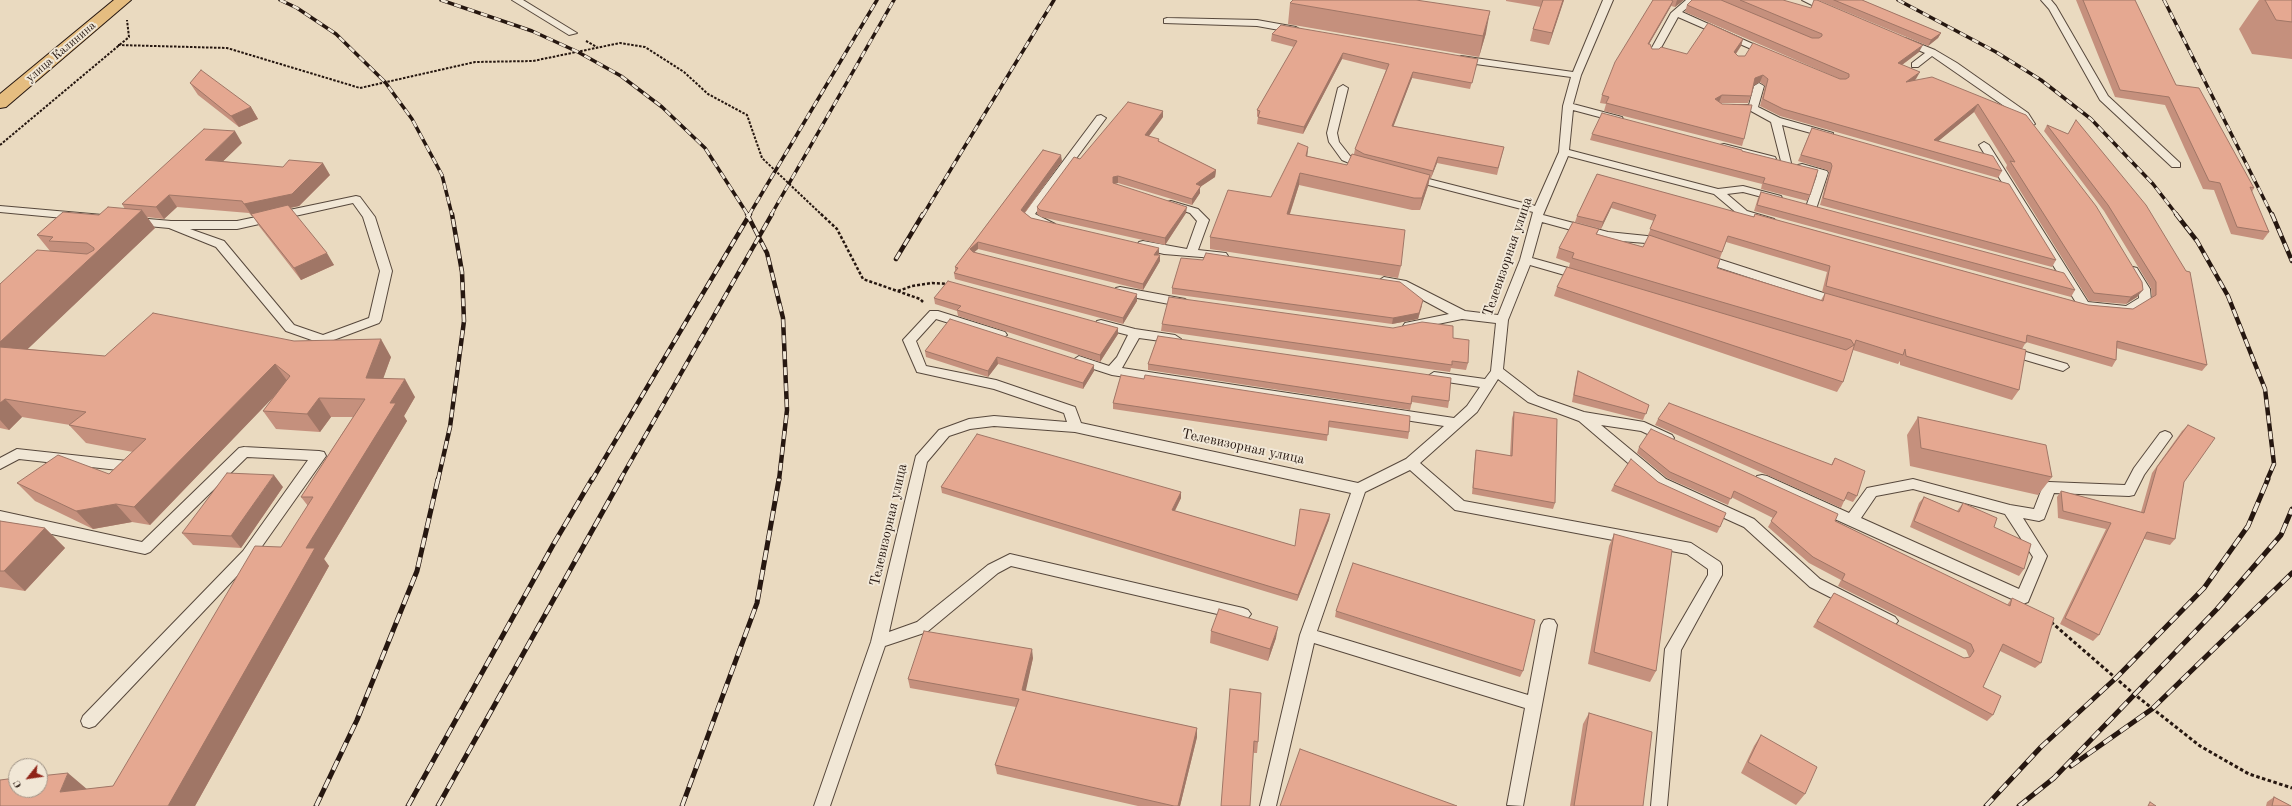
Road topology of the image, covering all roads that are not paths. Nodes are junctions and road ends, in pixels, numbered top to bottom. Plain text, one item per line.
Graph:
1 (123, 0) edge
2 (517, 0) edge
3 (1608, 0) edge
4 (1692, 0) edge
5 (1807, 0) edge
6 (2046, 0) edge
7 (1836, 12) edge
8 (1676, 13) junction
9 (1167, 22) dead end
10 (1303, 31) edge
11 (572, 33) dead end
12 (1895, 37) edge
13 (1748, 44) junction
14 (1932, 52) junction
15 (1654, 53) edge
16 (1741, 55) edge
17 (1776, 56) edge
18 (1450, 57) edge
19 (1915, 65) dead end
20 (1576, 75) junction
21 (1758, 86) edge
22 (1343, 88) dead end
23 (0, 103) edge
24 (1568, 106) junction
25 (1719, 107) edge
26 (1752, 108) junction
27 (1101, 118) dead end
28 (1776, 120) junction
29 (1628, 122) edge
30 (2037, 134) edge
31 (1837, 138) edge
32 (1711, 143) edge
33 (1984, 145) dead end
34 (1564, 152) junction
35 (1786, 163) junction
36 (2176, 165) dead end
37 (1374, 168) edge
38 (1404, 176) edge
39 (1996, 182) edge
40 (2012, 187) junction
41 (1718, 192) junction
42 (1164, 201) edge
43 (1789, 201) edge
44 (1812, 207) edge
45 (0, 209) edge
46 (1538, 214) junction
47 (1781, 224) edge
48 (171, 225) junction
49 (1058, 226) edge
50 (1134, 243) edge
51 (1678, 250) edge
52 (1192, 252) junction
53 (1693, 255) edge
54 (1231, 258) edge
55 (1526, 260) junction
56 (2128, 263) edge
57 (101, 267) edge
58 (2050, 271) edge
59 (2065, 275) junction
60 (1371, 279) edge
61 (1593, 280) edge
62 (1107, 288) edge
63 (0, 296) edge
64 (2068, 302) edge
65 (1198, 305) edge
66 (1851, 306) edge
67 (2084, 306) junction
68 (1462, 315) junction
69 (1502, 320) junction
70 (1090, 321) edge
71 (1399, 328) edge
72 (1135, 333) junction
73 (1016, 340) edge
74 (1191, 341) edge
75 (1995, 347) edge
76 (1067, 357) edge
77 (2063, 367) dead end
78 (1112, 371) junction
79 (1497, 371) junction
80 (1419, 374) edge
81 (1490, 384) junction
82 (1583, 417) junction
83 (1456, 423) junction
84 (1075, 427) junction
85 (2165, 436) dead end
86 (1680, 443) edge
87 (1411, 463) junction
88 (0, 464) edge
89 (127, 466) edge
90 (1752, 475) edge
91 (1359, 489) junction
92 (2010, 510) junction
93 (0, 517) edge
94 (1852, 520) junction
95 (1243, 614) dead end
96 (1549, 625) dead end
97 (1905, 628) edge
98 (1308, 635) junction
99 (879, 642) junction
100 (1534, 704) junction
101 (89, 721) dead end
102 (1514, 805) dead end
103 (822, 806) edge
104 (1268, 806) edge
105 (1659, 806) edge

1 - 23 main road, улица Калинина
2 - 11 lane
3 - 20 lane, Телевизорная улица
4 - 8 lane
5 - 7 lane
6 - 36 lane
8 - 13 lane
8 - 15 lane
9 - 10 lane
12 - 14 lane
13 - 16 lane
13 - 17 lane
14 - 19 lane
14 - 30 lane
18 - 20 lane
20 - 24 lane, Телевизорная улица
21 - 26 lane
22 - 37 lane
24 - 29 lane
24 - 34 lane, Телевизорная улица
25 - 26 lane
26 - 28 lane
27 - 49 lane
28 - 31 lane
28 - 35 lane
32 - 35 lane
33 - 40 lane
34 - 41 lane
34 - 46 lane, Телевизорная улица
35 - 44 lane
38 - 46 lane
39 - 40 lane
40 - 59 lane
41 - 43 lane
41 - 47 lane
42 - 52 lane
45 - 48 lane
46 - 51 lane
46 - 55 lane, Телевизорная улица
48 - 48 lane
50 - 52 lane
52 - 54 lane
53 - 66 lane
55 - 61 lane
55 - 69 lane, Телевизорная улица
56 - 67 lane
57 - 63 lane
58 - 59 lane
59 - 67 lane
60 - 68 lane
62 - 65 lane
64 - 67 lane
68 - 69 lane
68 - 71 lane
69 - 79 lane, Телевизорная улица
70 - 72 lane
72 - 74 lane
72 - 78 lane
73 - 84 lane
75 - 77 lane
76 - 78 lane
78 - 83 lane
79 - 81 lane, Телевизорная улица
79 - 82 lane
80 - 81 lane
81 - 83 lane, Телевизорная улица
82 - 86 lane
82 - 97 lane
83 - 87 lane, Телевизорная улица
84 - 91 lane, Телевизорная улица
84 - 99 lane, Телевизорная улица
85 - 92 lane
87 - 91 lane, Телевизорная улица
87 - 105 lane
88 - 89 lane
90 - 94 lane
91 - 98 lane
92 - 94 lane
92 - 94 lane
93 - 101 lane
95 - 99 lane
96 - 100 lane
98 - 100 lane
98 - 104 lane
99 - 103 lane, Телевизорная улица
100 - 102 lane

